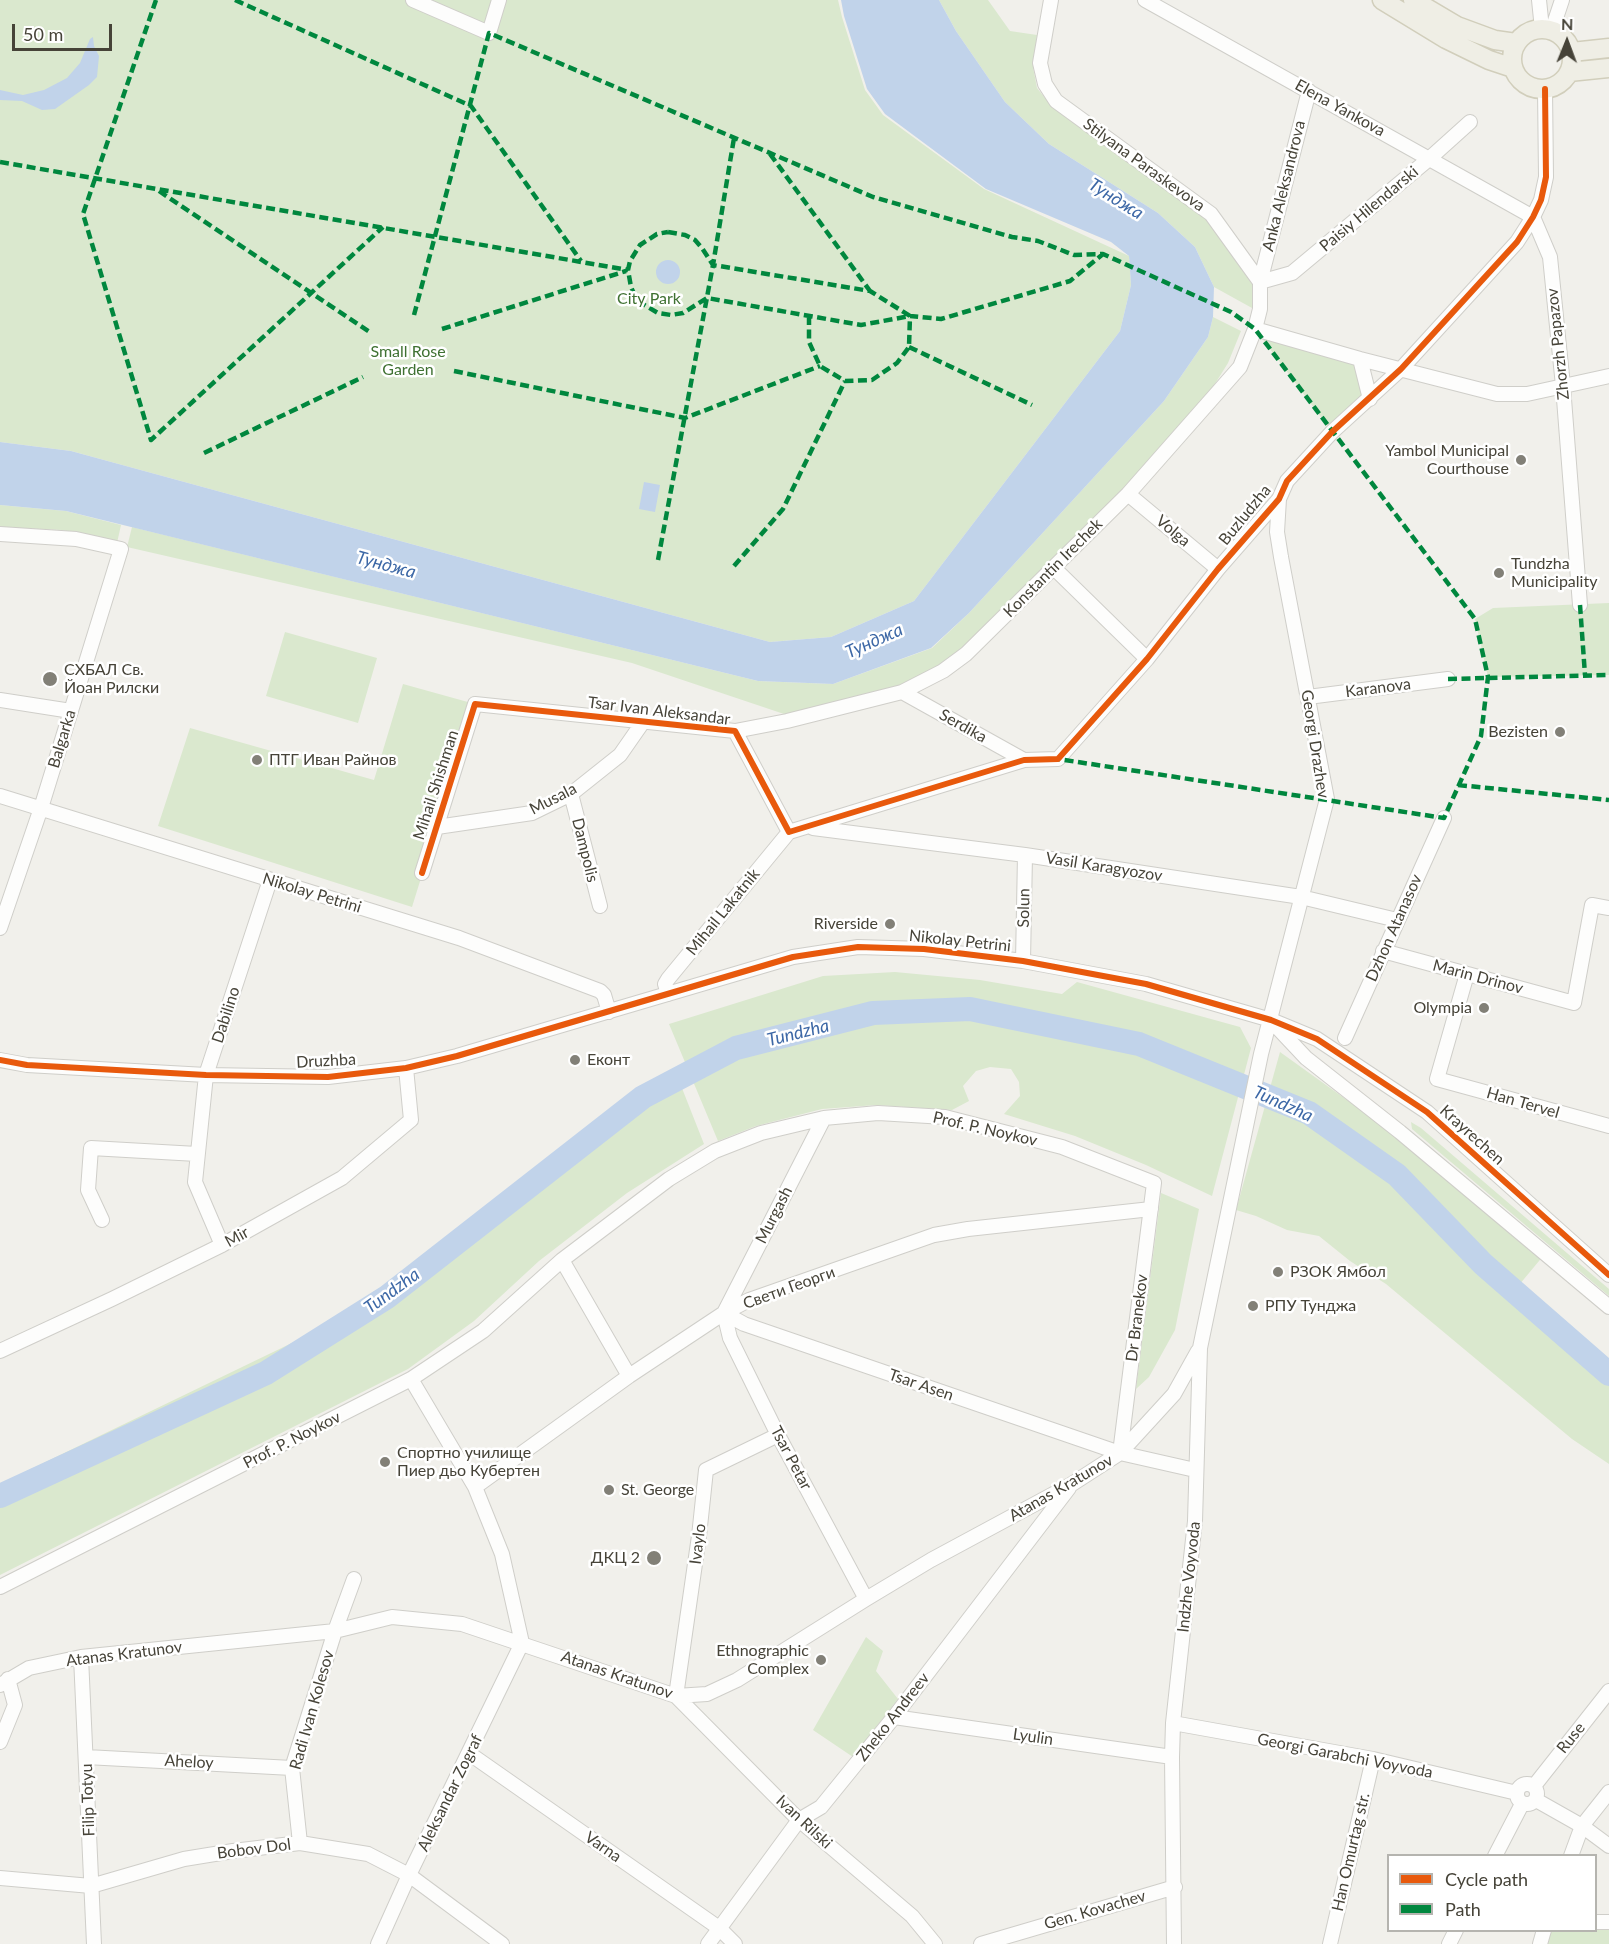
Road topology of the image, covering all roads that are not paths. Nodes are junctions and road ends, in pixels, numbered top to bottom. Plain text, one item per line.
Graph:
1 (414, 0) edge
2 (499, 0) edge
3 (1050, 0) edge
4 (1145, 0) edge
5 (1382, 0) edge
6 (1413, 0) edge
7 (1539, 0) edge
8 (1562, 0) edge
9 (1547, 30) junction
10 (1516, 43) junction
11 (1609, 48) edge
12 (1572, 52) junction
13 (1513, 68) junction
14 (1609, 68) edge
15 (1569, 72) junction
16 (1545, 89) junction
17 (1309, 91) junction
18 (1470, 122) dead end
19 (1430, 158) junction
20 (1533, 217) junction
21 (1260, 282) junction
22 (1255, 329) junction
23 (1360, 359) junction
24 (1401, 369) junction
25 (1609, 376) edge
26 (1563, 386) junction
27 (1370, 399) junction
28 (1128, 494) junction
29 (1279, 499) junction
30 (0, 534) edge
31 (1054, 568) junction
32 (1218, 569) junction
33 (1580, 604) dead end
34 (1148, 659) junction
35 (1448, 679) dead end
36 (902, 692) junction
37 (1308, 697) junction
38 (0, 700) edge
39 (475, 704) joint
40 (71, 711) junction
41 (643, 722) junction
42 (735, 731) junction
43 (1024, 760) junction
44 (571, 794) junction
45 (0, 796) edge
46 (41, 808) junction
47 (1444, 818) dead end
48 (437, 827) junction
49 (807, 827) junction
50 (789, 832) junction
51 (1025, 855) junction
52 (422, 873) dead end
53 (270, 880) junction
54 (1301, 897) junction
55 (600, 906) dead end
56 (1609, 908) edge
57 (1398, 920) junction
58 (0, 928) edge
59 (1383, 951) junction
60 (1023, 961) junction
61 (1467, 974) junction
62 (668, 994) junction
63 (645, 1000) joint
64 (609, 1012) junction
65 (1271, 1020) junction
66 (1345, 1038) dead end
67 (1261, 1054) joint
68 (0, 1060) edge
69 (406, 1068) junction
70 (206, 1075) junction
71 (824, 1118) junction
72 (1609, 1126) edge
73 (197, 1154) junction
74 (1154, 1184) joint
75 (1151, 1209) junction
76 (102, 1220) dead end
77 (222, 1245) junction
78 (562, 1260) junction
79 (1609, 1275) edge
80 (1609, 1307) edge
81 (724, 1313) junction
82 (1200, 1348) junction
83 (0, 1351) edge
84 (630, 1376) junction
85 (411, 1379) junction
86 (778, 1435) junction
87 (1120, 1453) junction
88 (1195, 1470) junction
89 (1072, 1484) junction
90 (475, 1487) junction
91 (354, 1579) dead end
92 (0, 1587) edge
93 (866, 1599) junction
94 (335, 1631) junction
95 (522, 1643) junction
96 (81, 1657) junction
97 (4, 1682) edge
98 (1609, 1691) edge
99 (676, 1696) junction
100 (894, 1717) junction
101 (1173, 1723) junction
102 (0, 1742) edge
103 (470, 1754) junction
104 (86, 1756) junction
105 (1172, 1756) junction
106 (1373, 1759) junction
107 (292, 1768) junction
108 (1609, 1792) edge
109 (1535, 1793) junction
110 (1519, 1798) junction
111 (799, 1820) junction
112 (1582, 1826) junction
113 (300, 1843) junction
114 (1609, 1846) edge
115 (1496, 1854) edge
116 (1572, 1854) edge
117 (409, 1875) junction
118 (0, 1878) edge
119 (91, 1886) junction
120 (1175, 1887) junction
121 (719, 1929) junction
122 (93, 1944) edge
123 (378, 1944) edge
124 (502, 1944) edge
125 (708, 1944) edge
126 (735, 1944) edge
127 (935, 1944) edge
128 (981, 1944) edge
129 (1174, 1944) edge
130 (1330, 1944) edge

1 - 2 street
3 - 21 street, Stilyana Paraskevova
4 - 17 street, Elena Yankova
5 - 13 main road
6 - 10 main road
7 - 9 street
8 - 9 street
9 - 10 main road
9 - 12 main road
10 - 13 main road
11 - 12 main road
12 - 15 main road
13 - 16 main road
14 - 15 main road
15 - 16 main road
16 - 20 street
17 - 19 street, Elena Yankova
17 - 21 street, Anka Aleksandrova
18 - 19 street, Paisiy Hilendarski
19 - 20 street, Elena Yankova
19 - 21 street, Paisiy Hilendarski
20 - 24 street, Buzludzha
20 - 26 street, Zhorzh Papazov
21 - 22 street
22 - 23 street
22 - 28 street, Konstantin Irechek
23 - 24 street
23 - 27 street
24 - 26 street
24 - 27 street, Buzludzha
25 - 26 street
26 - 33 street, Zhorzh Papazov
27 - 29 street, Buzludzha
28 - 31 street, Konstantin Irechek
28 - 32 street, Volga
29 - 32 street, Buzludzha
29 - 37 street, Georgi Drazhev
30 - 40 street, Balgarka
31 - 34 street
31 - 36 street, Konstantin Irechek
32 - 34 street, Buzludzha
34 - 43 street, Buzludzha
35 - 37 street, Karanova
36 - 42 street, Konstantin Irechek
36 - 43 street, Serdika
37 - 54 street, Georgi Drazhev
38 - 40 street
39 - 41 street, Tsar Ivan Aleksandar
39 - 48 street, Mihail Shishman
40 - 46 street, Balgarka
41 - 42 street, Tsar Ivan Aleksandar
41 - 44 street, Musala
42 - 50 street, Tsar Ivan Aleksandar
43 - 49 street
44 - 48 street, Musala
44 - 55 street, Dampolis
45 - 46 street, Nikolay Petrini
46 - 53 street, Nikolay Petrini
46 - 58 street, Balgarka
47 - 57 street, Dzhon Atanasov
48 - 52 street, Mihail Shishman
49 - 50 street
49 - 51 street, Vasil Karagyozov
50 - 62 street, Mihail Lakatnik
51 - 54 street, Vasil Karagyozov
51 - 60 street, Solun
53 - 64 street, Nikolay Petrini
53 - 70 street, Dabilino
54 - 57 street, Vasil Karagyozov
54 - 65 street, Georgi Drazhev
56 - 61 street, Marin Drinov
57 - 59 street, Dzhon Atanasov
59 - 61 street, Marin Drinov
59 - 66 street, Dzhon Atanasov
60 - 62 street, Nikolay Petrini
60 - 65 street, Nikolay Petrini
61 - 72 street, Han Tervel
62 - 63 street, Nikolay Petrini
63 - 64 street, Druzhba
64 - 69 street, Druzhba
65 - 67 street, Georgi Drazhev
65 - 79 street, Krayrechen
65 - 80 street
67 - 82 street, Indzhe Voyvoda
68 - 70 street, Druzhba
69 - 70 street, Druzhba
69 - 77 street, Mir
70 - 73 street, Dabilino
71 - 74 street, Prof. P. Noykov
71 - 78 street, Prof. P. Noykov
71 - 81 street, Murgash
73 - 76 street
73 - 77 street, Dabilino
74 - 75 street, Dr Branekov
75 - 81 street, Свети Георги
75 - 87 street, Dr Branekov
77 - 83 street, Mir
78 - 84 street
78 - 85 street, Prof. P. Noykov
81 - 84 street, Свети Георги
81 - 86 street, Tsar Petar
81 - 87 street, Tsar Asen
82 - 87 street, Atanas Kratunov
82 - 88 street, Indzhe Voyvoda
84 - 90 street, Свети Георги
85 - 90 street
85 - 92 street, Prof. P. Noykov
86 - 93 street, Tsar Petar
86 - 99 street, Ivaylo
87 - 88 street, Tsar Asen
87 - 89 street, Atanas Kratunov
88 - 101 street, Indzhe Voyvoda
89 - 93 street, Atanas Kratunov
89 - 100 street, Zheko Andreev
90 - 95 street
91 - 94 street, Radi Ivan Kolesov
93 - 99 street, Atanas Kratunov
94 - 95 street, Atanas Kratunov
94 - 96 street, Atanas Kratunov
94 - 107 street, Radi Ivan Kolesov
95 - 99 street, Atanas Kratunov
95 - 103 street, Aleksandar Zograf
96 - 97 street, Atanas Kratunov
96 - 104 street, Filip Totyu
97 - 102 street
98 - 109 street, Ruse
99 - 111 street, Ivan Rilski
100 - 105 street, Lyulin
100 - 111 street, Zheko Andreev
101 - 105 street, Indzhe Voyvoda
101 - 106 street, Georgi Garabchi Voyvoda
103 - 117 street, Aleksandar Zograf
103 - 121 street, Varna
104 - 107 street, Aheloy
104 - 119 street, Filip Totyu
105 - 120 street, Indzhe Voyvoda
106 - 110 street, Georgi Garabchi Voyvoda
106 - 130 street, Han Omurtag str.
107 - 113 street, Radi Ivan Kolesov
108 - 112 street
109 - 110 street
109 - 112 street
110 - 115 street
111 - 121 street, Zheko Andreev
111 - 127 street, Ivan Rilski
112 - 114 street
112 - 116 street
113 - 117 street, Bobov Dol
113 - 119 street, Bobov Dol
117 - 123 street, Aleksandar Zograf
117 - 124 street, Bobov Dol
118 - 119 street
119 - 122 street, Filip Totyu
120 - 128 street, Gen. Kovachev
120 - 129 street, Indzhe Voyvoda
121 - 125 street, Zheko Andreev
121 - 126 street, Varna

